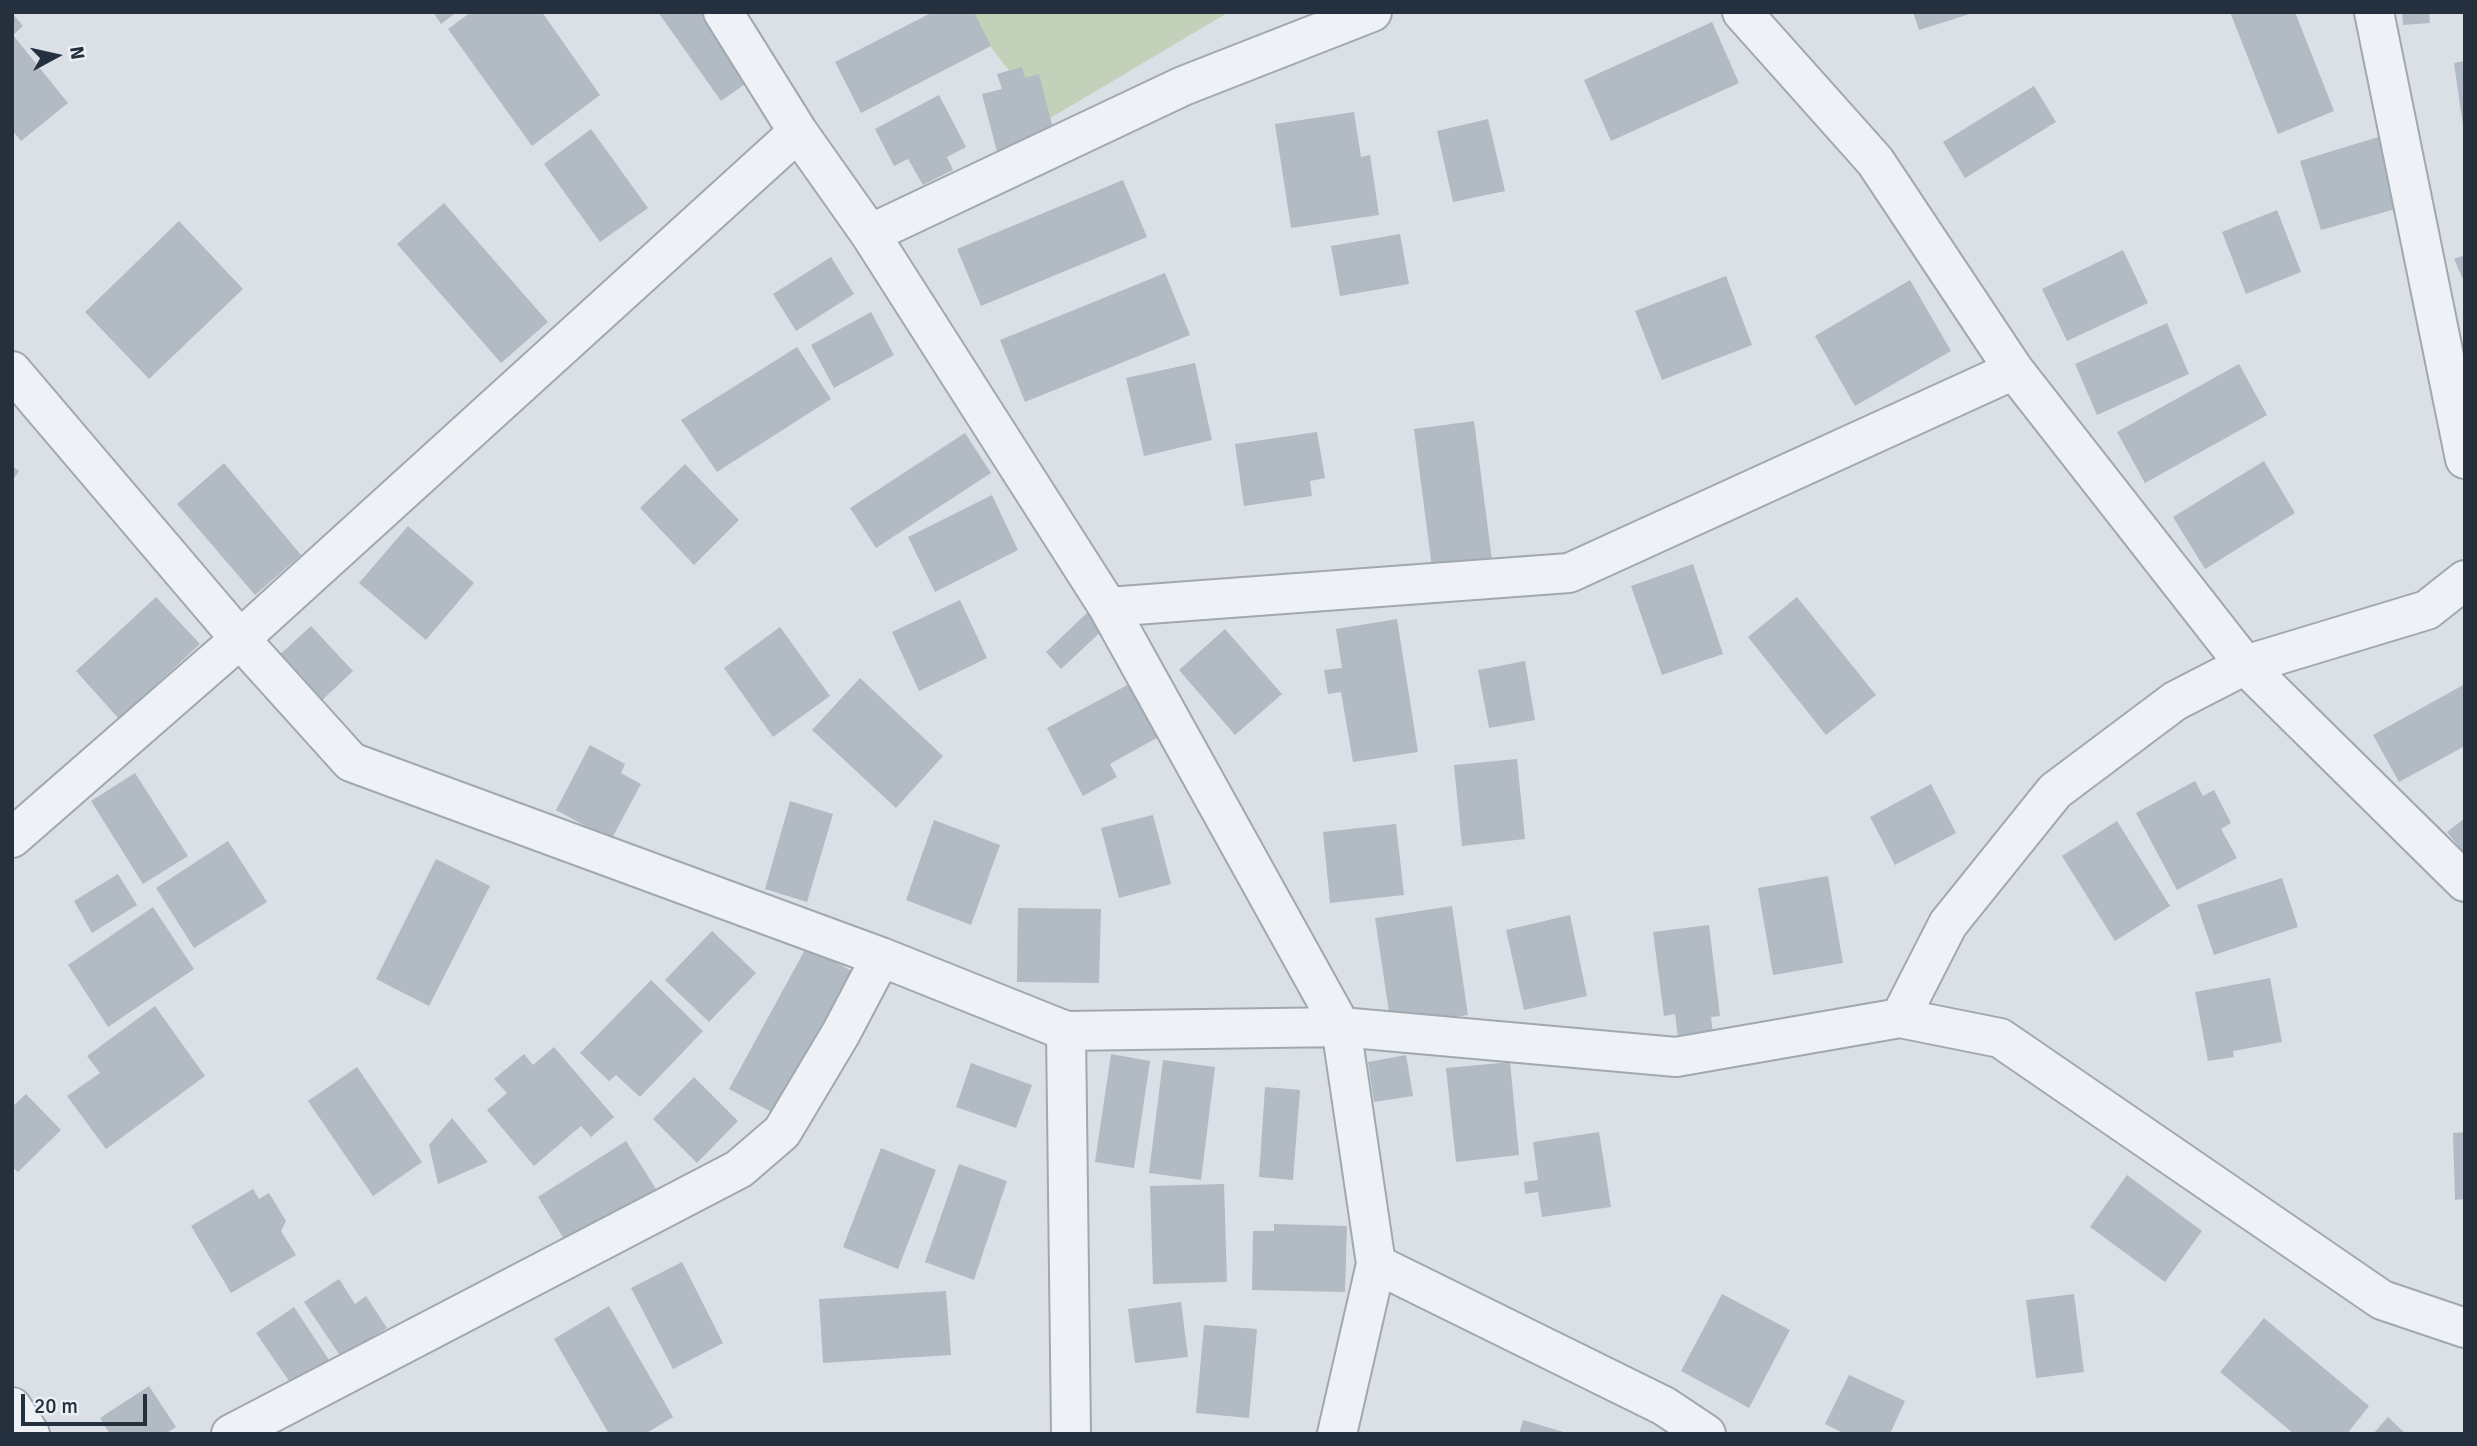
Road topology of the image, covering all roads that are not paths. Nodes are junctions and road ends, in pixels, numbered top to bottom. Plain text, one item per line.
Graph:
1 (723, 12) edge
2 (1372, 12) edge
3 (1742, 12) edge
4 (2374, 12) edge
5 (798, 132) junction
6 (870, 234) junction
7 (2014, 370) junction
8 (12, 371) edge
9 (2465, 459) edge
10 (2465, 580) edge
11 (1108, 607) junction
12 (240, 639) junction
13 (2245, 665) junction
14 (12, 838) edge
15 (2465, 882) edge
16 (881, 957) junction
17 (1900, 1018) junction
18 (1341, 1027) junction
19 (1066, 1031) junction
20 (1376, 1264) junction
21 (2465, 1328) edge
22 (12, 1407) edge
23 (30, 1434) edge
24 (231, 1434) edge
25 (1071, 1434) edge
26 (1336, 1434) edge
27 (1706, 1434) edge

1 - 5 street
2 - 6 street
3 - 7 street
4 - 9 street
5 - 6 street
5 - 12 street
6 - 11 street
7 - 11 street
7 - 13 street
8 - 12 street
10 - 13 street
11 - 18 street
12 - 14 street
12 - 16 street
13 - 15 street
13 - 17 street
16 - 19 street
16 - 24 street
17 - 18 street
17 - 21 street
18 - 19 street
18 - 20 street
19 - 25 street
20 - 26 street
20 - 27 street
22 - 23 street

